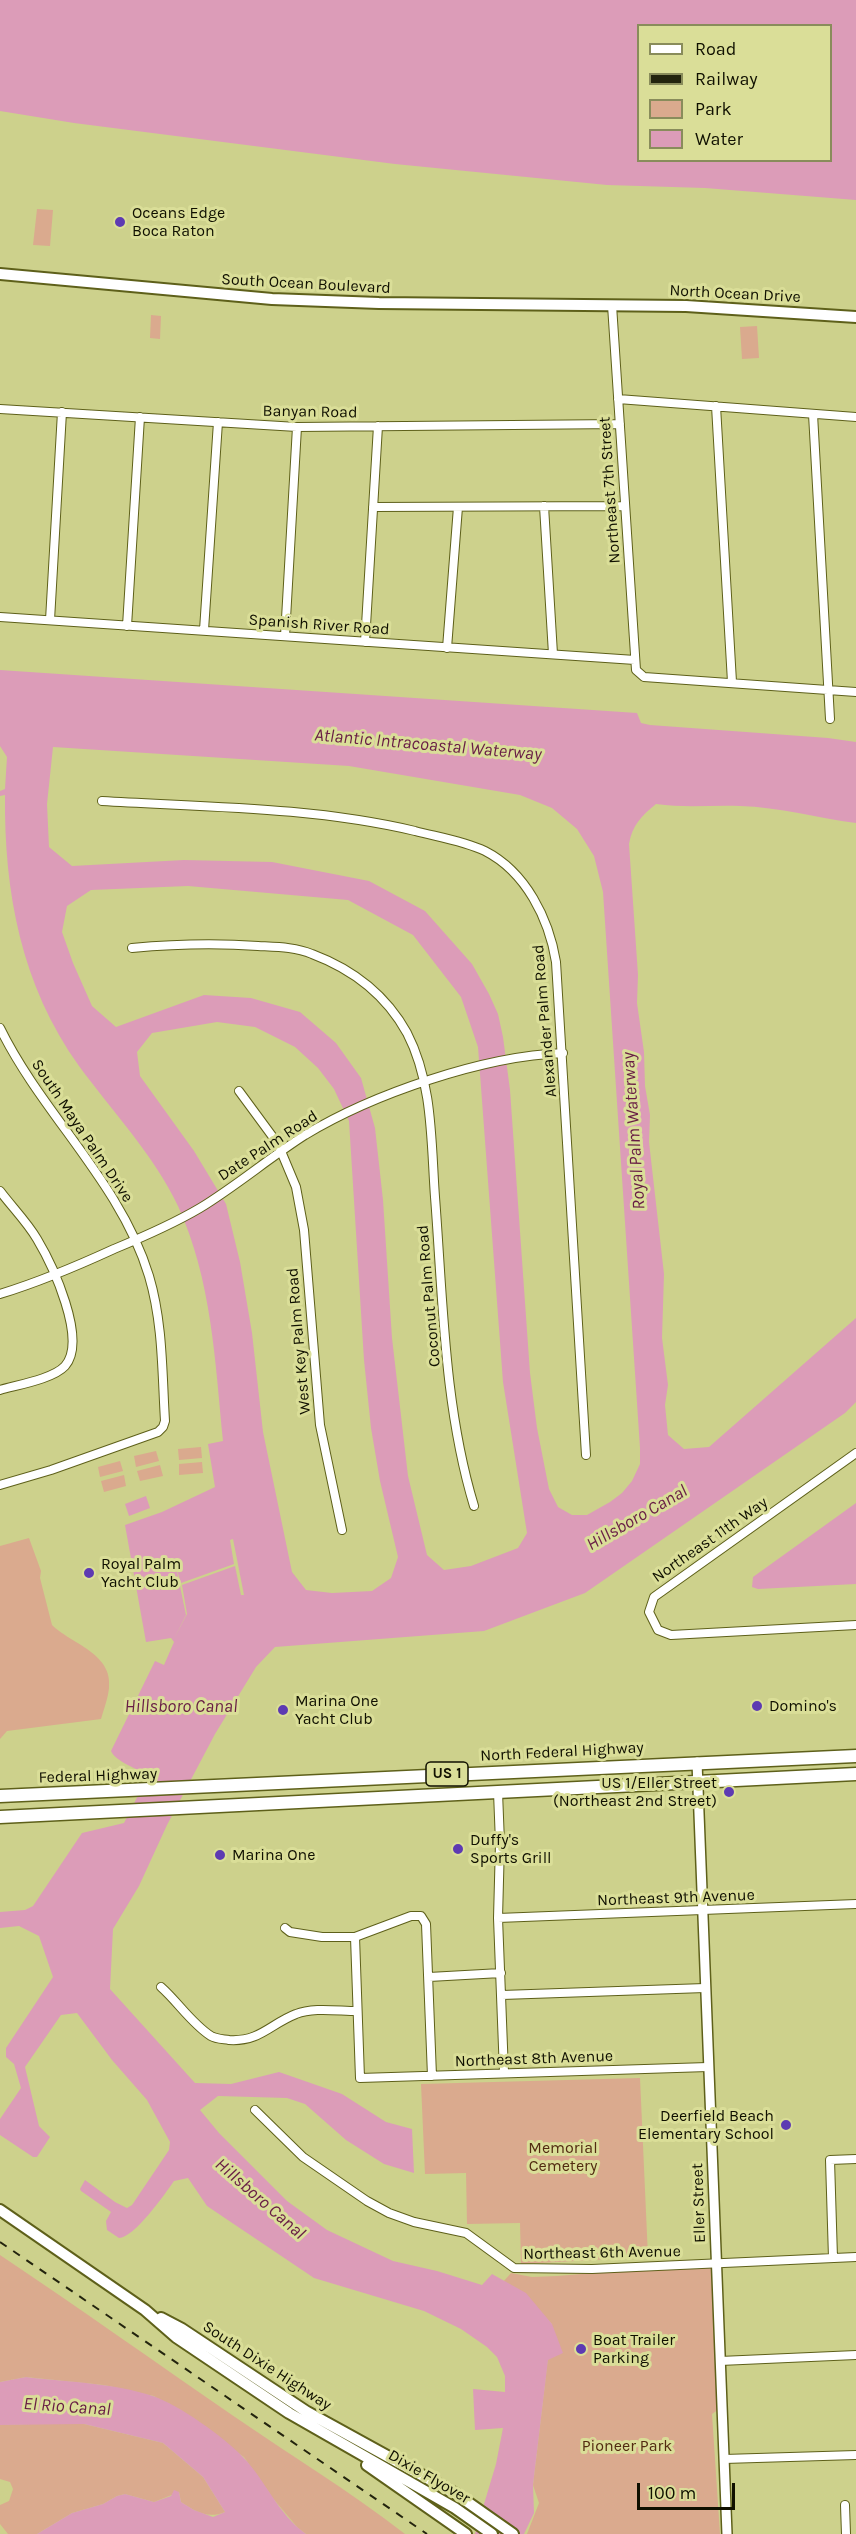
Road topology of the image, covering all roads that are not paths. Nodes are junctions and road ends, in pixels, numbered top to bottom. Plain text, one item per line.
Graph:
1 (0, 274) edge
2 (612, 305) junction
3 (856, 317) edge
4 (618, 399) junction
5 (716, 406) junction
6 (0, 409) edge
7 (62, 412) junction
8 (813, 414) junction
9 (140, 417) junction
10 (856, 417) edge
11 (218, 422) junction
12 (620, 424) junction
13 (378, 426) junction
14 (297, 427) junction
15 (543, 506) junction
16 (625, 506) junction
17 (373, 507) junction
18 (458, 507) junction
19 (0, 617) edge
20 (50, 620) junction
21 (127, 626) junction
22 (204, 630) junction
23 (285, 636) junction
24 (366, 642) junction
25 (447, 648) junction
26 (553, 654) junction
27 (635, 660) junction
28 (732, 682) junction
29 (828, 688) junction
30 (856, 692) edge
31 (830, 719) dead end
32 (102, 801) dead end
33 (132, 948) dead end
34 (0, 1028) edge
35 (563, 1053) junction
36 (424, 1081) junction
37 (239, 1091) dead end
38 (282, 1151) junction
39 (1, 1193) edge
40 (135, 1240) junction
41 (55, 1275) junction
42 (0, 1294) edge
43 (0, 1390) edge
44 (856, 1453) edge
45 (586, 1455) dead end
46 (0, 1485) edge
47 (474, 1506) dead end
48 (342, 1530) dead end
49 (856, 1625) edge
50 (856, 1755) edge
51 (697, 1762) junction
52 (559, 1769) junction
53 (856, 1774) edge
54 (437, 1775) junction
55 (402, 1776) junction
56 (698, 1782) junction
57 (197, 1788) joint
58 (537, 1790) junction
59 (498, 1792) junction
60 (0, 1796) edge
61 (413, 1796) junction
62 (379, 1797) junction
63 (0, 1817) edge
64 (856, 1904) edge
65 (702, 1910) junction
66 (498, 1918) junction
67 (285, 1928) dead end
68 (355, 1937) junction
69 (501, 1973) junction
70 (429, 1977) junction
71 (161, 1987) dead end
72 (705, 1988) junction
73 (502, 1995) junction
74 (357, 2011) junction
75 (708, 2067) junction
76 (504, 2073) junction
77 (432, 2076) junction
78 (255, 2110) dead end
79 (856, 2159) edge
80 (0, 2210) edge
81 (856, 2257) edge
82 (833, 2258) junction
83 (716, 2263) junction
84 (145, 2310) junction
85 (856, 2355) edge
86 (720, 2361) junction
87 (371, 2448) junction
88 (349, 2449) junction
89 (856, 2455) edge
90 (724, 2459) junction
91 (845, 2505) dead end
92 (465, 2534) edge
93 (492, 2534) edge
94 (513, 2534) edge
95 (727, 2534) edge
96 (846, 2534) edge

1 - 2 main road, South Ocean Boulevard
2 - 3 main road, North Ocean Drive
2 - 4 street, Northeast 7th Street
4 - 5 street
4 - 12 street, Northeast 7th Street
5 - 8 street
5 - 28 street
6 - 7 street, Banyan Road
7 - 9 street, Banyan Road
7 - 20 street
8 - 10 street
8 - 29 street
9 - 11 street, Banyan Road
9 - 21 street
11 - 14 street, Banyan Road
11 - 22 street
12 - 13 street, Banyan Road
12 - 16 street, Northeast 7th Street
13 - 14 street, Banyan Road
13 - 17 street
14 - 23 street
15 - 16 street
15 - 18 street
15 - 26 street
16 - 27 street, Northeast 7th Street
17 - 18 street
17 - 24 street
18 - 25 street
19 - 20 street, Spanish River Road
20 - 21 street, Spanish River Road
21 - 22 street, Spanish River Road
22 - 23 street, Spanish River Road
23 - 24 street, Spanish River Road
24 - 25 street, Spanish River Road
25 - 26 street, Spanish River Road
26 - 27 street, Spanish River Road
27 - 28 street, Northeast 7th Street
28 - 29 street
29 - 30 street
29 - 31 street
32 - 35 street, Alexander Palm Road
33 - 36 street, Coconut Palm Road
34 - 40 street, South Maya Palm Drive
35 - 36 street, Date Palm Road
35 - 45 street, Alexander Palm Road
36 - 38 street, Date Palm Road
36 - 47 street, Coconut Palm Road
37 - 38 street, West Key Palm Road
38 - 40 street, Date Palm Road
38 - 48 street, West Key Palm Road
39 - 41 street
40 - 41 street, Date Palm Road
40 - 46 street, South Maya Palm Drive
41 - 42 street, Date Palm Road
41 - 43 street
44 - 49 street, Northeast 11th Way
50 - 51 main road, North Federal Highway / US 1
51 - 52 main road, North Federal Highway / US 1
51 - 56 street, Eller Street
52 - 54 main road, North Federal Highway / US 1
52 - 58 main road
53 - 56 main road, US 1
54 - 55 main road, North Federal Highway / US 1
54 - 61 main road
55 - 57 main road, North Federal Highway / US 1
55 - 62 main road
56 - 58 main road, US 1
56 - 65 street, Eller Street
57 - 60 main road, Federal Highway / US 1
58 - 59 main road, US 1
59 - 61 main road, US 1
59 - 66 street
61 - 62 main road, US 1
62 - 63 main road, US 1
64 - 65 street, Northeast 9th Avenue
65 - 66 street, Northeast 9th Avenue
65 - 72 street, Eller Street
66 - 69 street
67 - 68 street
68 - 70 street
68 - 74 street
69 - 70 street
69 - 73 street
70 - 77 street
71 - 74 street
72 - 73 street
72 - 75 street, Eller Street
73 - 76 street
74 - 77 street, Northeast 8th Avenue
75 - 76 street, Northeast 8th Avenue
75 - 83 street, Eller Street
76 - 77 street, Northeast 8th Avenue
78 - 83 street, Northeast 6th Avenue
79 - 82 street
80 - 84 main road, South Dixie Highway
81 - 82 street, Northeast 6th Avenue
82 - 83 street, Northeast 6th Avenue
83 - 86 street, Eller Street
84 - 87 main road, South Dixie Highway
84 - 88 main road, South Dixie Highway
85 - 86 street
86 - 90 street, Eller Street
87 - 88 main road
87 - 94 main road, Dixie Flyover
88 - 92 main road
88 - 93 main road, Dixie Flyover
89 - 90 street
90 - 95 street, Eller Street
91 - 96 street

